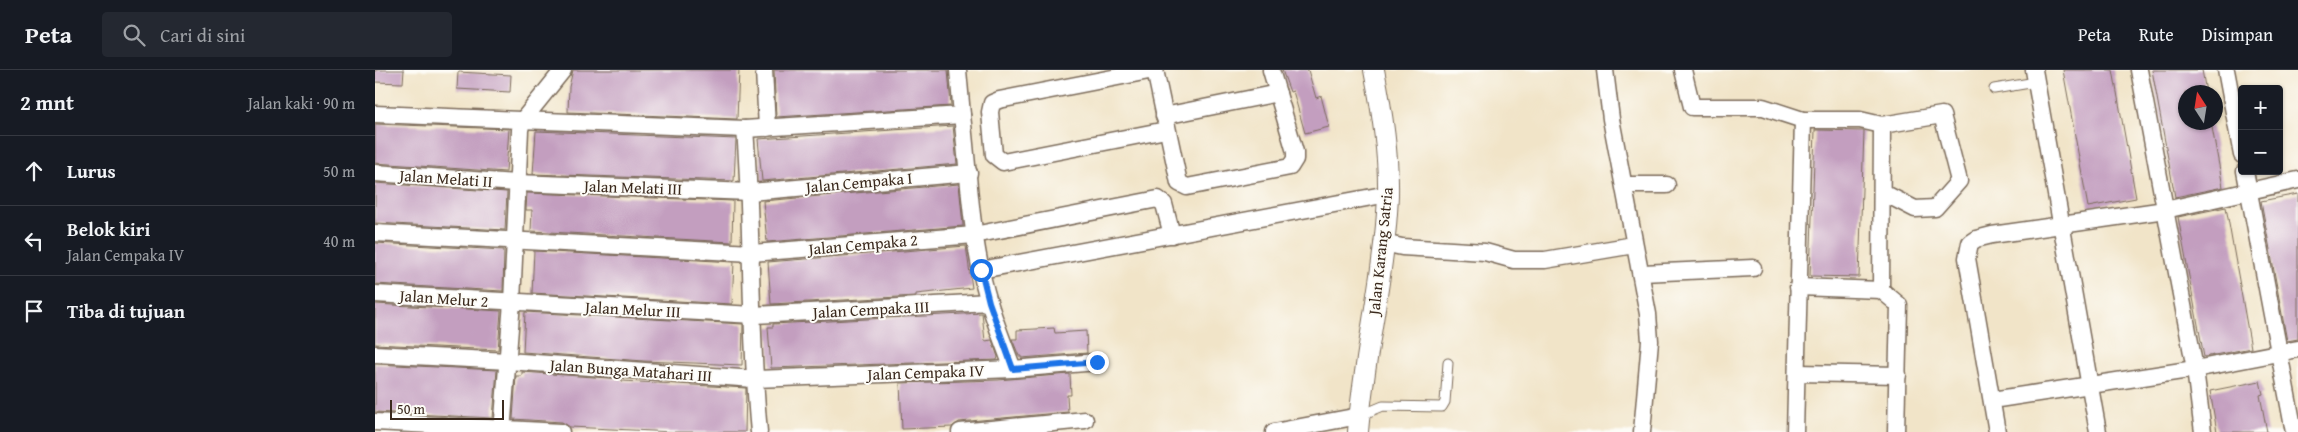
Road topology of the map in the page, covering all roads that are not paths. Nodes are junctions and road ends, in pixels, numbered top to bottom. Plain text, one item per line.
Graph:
1 (563, 70) edge
2 (763, 70) edge
3 (958, 70) edge
4 (1154, 70) edge
5 (1271, 70) edge
6 (1374, 70) edge
7 (1605, 70) edge
8 (1683, 70) edge
9 (2139, 70) edge
10 (2226, 70) edge
11 (2035, 76) edge
12 (1994, 90) dead end
13 (1278, 93) junction
14 (375, 114) edge
15 (962, 115) junction
16 (1803, 120) junction
17 (522, 121) junction
18 (1165, 123) junction
19 (1882, 126) junction
20 (767, 128) junction
21 (745, 129) junction
22 (2238, 134) edge
23 (375, 173) edge
24 (969, 173) junction
25 (2246, 175) edge
26 (2298, 180) edge
27 (517, 183) junction
28 (1624, 185) junction
29 (1667, 185) dead end
30 (2249, 191) junction
31 (750, 192) junction
32 (1882, 192) junction
33 (1388, 194) junction
34 (2165, 210) junction
35 (2060, 224) junction
36 (375, 233) edge
37 (974, 235) junction
38 (1172, 235) junction
39 (515, 239) junction
40 (1383, 243) junction
41 (1634, 245) junction
42 (752, 253) junction
43 (1753, 268) dead end
44 (981, 270) junction
45 (1641, 273) junction
46 (1799, 287) junction
47 (1881, 290) junction
48 (375, 294) edge
49 (512, 302) junction
50 (989, 302) junction
51 (754, 315) junction
52 (2298, 349) edge
53 (2280, 352) junction
54 (375, 354) edge
55 (508, 361) junction
56 (1097, 362) dead end
57 (1448, 363) dead end
58 (1013, 369) junction
59 (2195, 369) junction
60 (1798, 373) junction
61 (1898, 375) junction
62 (754, 378) junction
63 (2089, 384) junction
64 (1992, 400) junction
65 (1085, 420) dead end
66 (375, 422) edge
67 (1358, 424) edge
68 (502, 431) edge
69 (561, 432) edge
70 (759, 432) edge
71 (960, 432) edge
72 (1274, 432) edge
73 (1642, 432) edge
74 (1795, 432) edge
75 (1896, 432) edge
76 (1997, 432) edge
77 (2098, 432) edge
78 (2203, 432) edge
79 (2294, 432) edge

1 - 17 street
2 - 20 street
3 - 15 street
4 - 18 street
4 - 18 street
5 - 13 street
6 - 33 street, Jalan Karang Satria
7 - 28 street
8 - 16 street
9 - 34 street
10 - 22 street
11 - 12 lane
11 - 35 street
13 - 18 street
13 - 18 street
14 - 17 street
15 - 20 street
15 - 24 street
16 - 19 street
16 - 46 street
17 - 21 street
17 - 27 street
19 - 32 street
19 - 32 street
20 - 21 street
21 - 31 street
23 - 27 street, Jalan Melati II
24 - 31 street, Jalan Cempaka I
24 - 37 street
25 - 30 street
26 - 30 street
27 - 31 street, Jalan Melati III
27 - 39 street
28 - 29 street
28 - 41 street
30 - 34 street
30 - 53 street
31 - 42 street
32 - 47 street
33 - 38 street
33 - 40 street, Jalan Karang Satria
34 - 35 street
34 - 59 street
35 - 63 street
35 - 64 street
36 - 39 street, Jalan Cempaka 2
37 - 38 street, Jalan Cempaka 2
37 - 42 street, Jalan Cempaka 2
37 - 44 street
38 - 44 street
39 - 42 street, Jalan Cempaka 2
39 - 49 street
40 - 41 street
40 - 67 street, Jalan Karang Satria
41 - 45 street
42 - 51 street
43 - 45 street
44 - 50 street
45 - 73 street
46 - 47 street
46 - 60 street
47 - 61 street
48 - 49 street, Jalan Melur 2
49 - 51 street, Jalan Melur III
49 - 55 street
50 - 51 street, Jalan Cempaka III
50 - 58 street
51 - 62 street
52 - 53 street
53 - 59 street
53 - 79 street
54 - 55 street, Jalan Bunga Matahari III
55 - 62 street, Jalan Bunga Matahari III
55 - 68 street
56 - 58 street, Jalan Cempaka IV
57 - 67 lane
58 - 62 street, Jalan Cempaka IV
59 - 63 street
59 - 78 street
60 - 61 street
60 - 74 street
61 - 75 street
62 - 70 street
63 - 64 street
63 - 77 street
64 - 76 street
65 - 71 street
66 - 68 street
67 - 72 street
68 - 69 street

